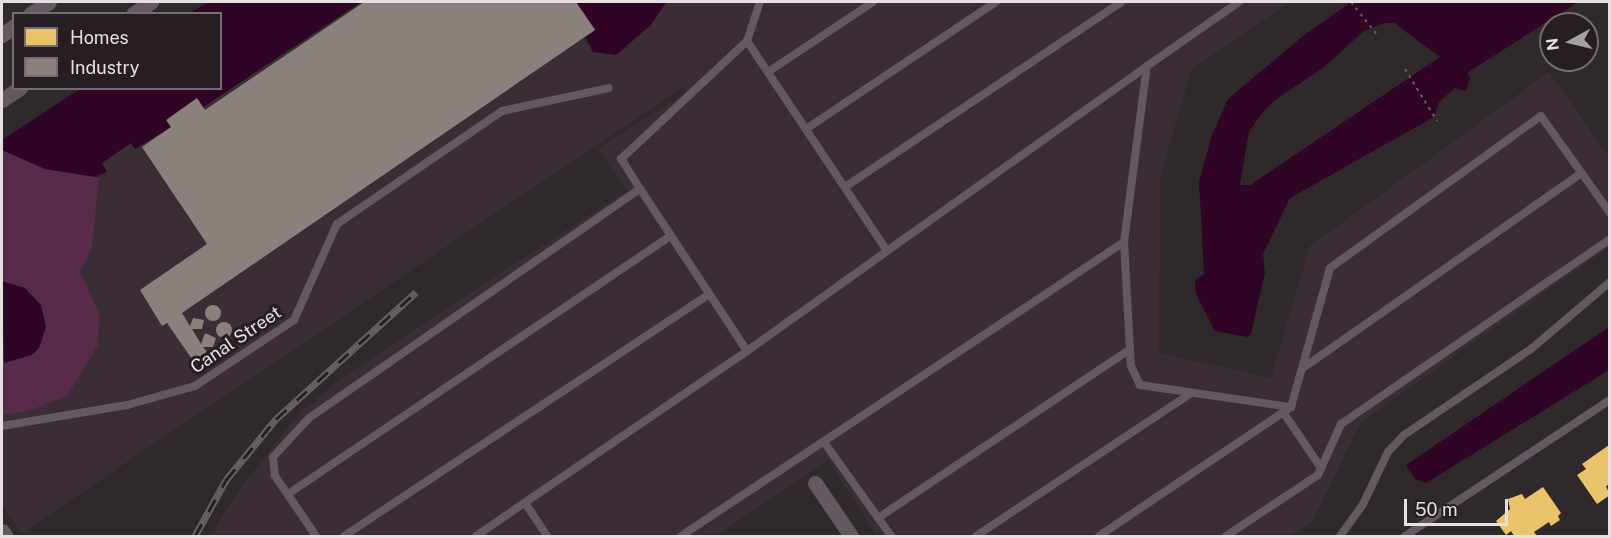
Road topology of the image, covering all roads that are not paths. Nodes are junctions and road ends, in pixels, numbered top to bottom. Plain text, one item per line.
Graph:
1 (49, 2) edge
2 (151, 2) edge
3 (760, 2) edge
4 (873, 2) edge
5 (996, 2) edge
6 (1120, 2) edge
7 (1239, 2) edge
8 (33, 12) edge
9 (137, 12) edge
10 (747, 40) junction
11 (1147, 66) junction
12 (768, 72) junction
13 (609, 88) dead end
14 (17, 90) edge
15 (2, 100) edge
16 (806, 129) junction
17 (1581, 173) junction
18 (844, 187) junction
19 (640, 189) junction
20 (1610, 213) edge
21 (671, 236) junction
22 (1610, 239) edge
23 (1124, 242) junction
24 (887, 251) junction
25 (1610, 282) edge
26 (709, 294) junction
27 (1130, 349) junction
28 (747, 351) junction
29 (1302, 368) junction
30 (1191, 393) junction
31 (1610, 400) edge
32 (1291, 407) junction
33 (1284, 412) junction
34 (2, 426) edge
35 (824, 442) junction
36 (1321, 468) junction
37 (815, 483) dead end
38 (288, 494) junction
39 (525, 503) junction
40 (878, 518) junction
41 (316, 537) edge
42 (344, 537) edge
43 (476, 537) edge
44 (547, 537) edge
45 (681, 537) edge
46 (851, 537) edge
47 (891, 537) edge
48 (976, 537) edge
49 (1099, 537) edge
50 (1226, 537) edge
51 (1340, 537) edge
52 (1404, 537) edge

1 - 8 street
2 - 9 street
3 - 10 lane
4 - 12 lane
5 - 16 lane
6 - 18 lane
7 - 11 lane
10 - 12 lane
10 - 19 lane
11 - 23 lane
11 - 24 lane
12 - 16 lane
13 - 34 lane, Canal Street
14 - 15 street
16 - 18 lane
17 - 20 lane
17 - 29 lane
17 - 29 lane
18 - 24 lane
19 - 21 lane
19 - 38 lane
21 - 26 lane
21 - 38 lane
22 - 36 lane
23 - 27 lane
23 - 35 lane
24 - 28 lane
25 - 51 lane
26 - 28 lane
26 - 42 lane
27 - 30 lane
27 - 40 lane
28 - 39 lane
29 - 32 lane
30 - 32 lane
30 - 48 lane
31 - 52 lane
32 - 33 lane
33 - 36 lane
33 - 49 lane
35 - 40 lane
35 - 45 lane
36 - 50 lane
37 - 46 street
38 - 41 lane
39 - 43 lane
39 - 44 lane
40 - 47 lane

